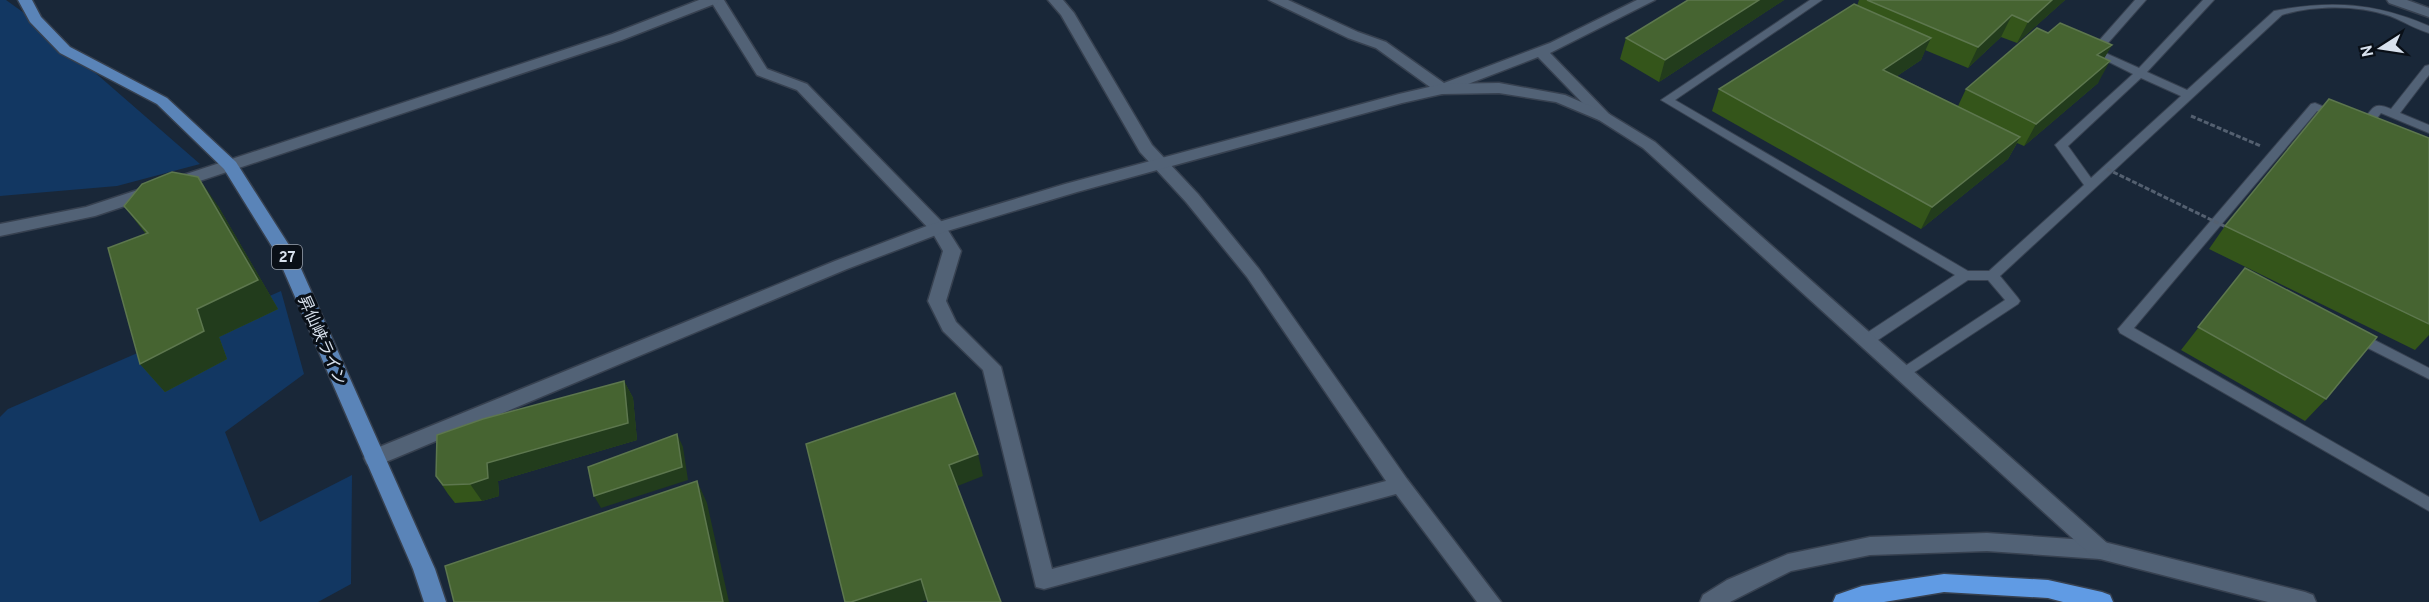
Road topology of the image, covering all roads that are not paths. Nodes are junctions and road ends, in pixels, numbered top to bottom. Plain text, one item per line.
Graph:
1 (25, 0) edge
2 (712, 0) edge
3 (717, 0) edge
4 (1055, 0) edge
5 (1276, 0) edge
6 (1648, 0) edge
7 (1817, 0) edge
8 (2141, 0) edge
9 (2209, 0) edge
10 (2355, 0) edge
11 (2392, 6) edge
12 (2429, 14) edge
13 (2429, 30) edge
14 (1541, 52) junction
15 (2429, 68) edge
16 (2140, 73) junction
17 (1442, 89) junction
18 (2189, 95) junction
19 (2393, 114) junction
20 (1604, 117) junction
21 (2429, 129) edge
22 (1160, 164) junction
23 (230, 166) junction
24 (2090, 185) junction
25 (938, 228) junction
26 (0, 230) edge
27 (1965, 275) junction
28 (1992, 276) junction
29 (2347, 331) edge
30 (1866, 340) junction
31 (1904, 374) junction
32 (2429, 374) edge
33 (374, 458) junction
34 (1400, 485) junction
35 (2429, 505) edge
36 (2100, 550) junction
37 (435, 602) edge
38 (1490, 602) edge
39 (1711, 602) edge
40 (1844, 602) edge
41 (2102, 602) edge
42 (2305, 602) edge

1 - 23 main road, 昇仙峡ライン / 27
2 - 23 street
3 - 25 street
4 - 22 street
5 - 17 street
6 - 14 street
7 - 27 lane
8 - 16 lane
9 - 16 lane
10 - 11 lane
11 - 12 street
11 - 13 lane
11 - 18 lane
14 - 17 street
14 - 20 street
15 - 19 lane
16 - 18 lane
16 - 24 lane
17 - 20 street
17 - 22 street
18 - 24 lane
19 - 21 lane
19 - 35 lane
20 - 30 street
22 - 25 street
22 - 34 street
23 - 26 street
23 - 33 main road, 昇仙峡ライン / 27
24 - 28 lane
25 - 33 street
25 - 34 street
27 - 28 lane
27 - 30 lane
28 - 31 lane
29 - 32 lane
30 - 31 street
31 - 36 street
33 - 37 main road, 昇仙峡ライン / 27
34 - 38 street
36 - 39 street
36 - 42 street
40 - 41 highway

